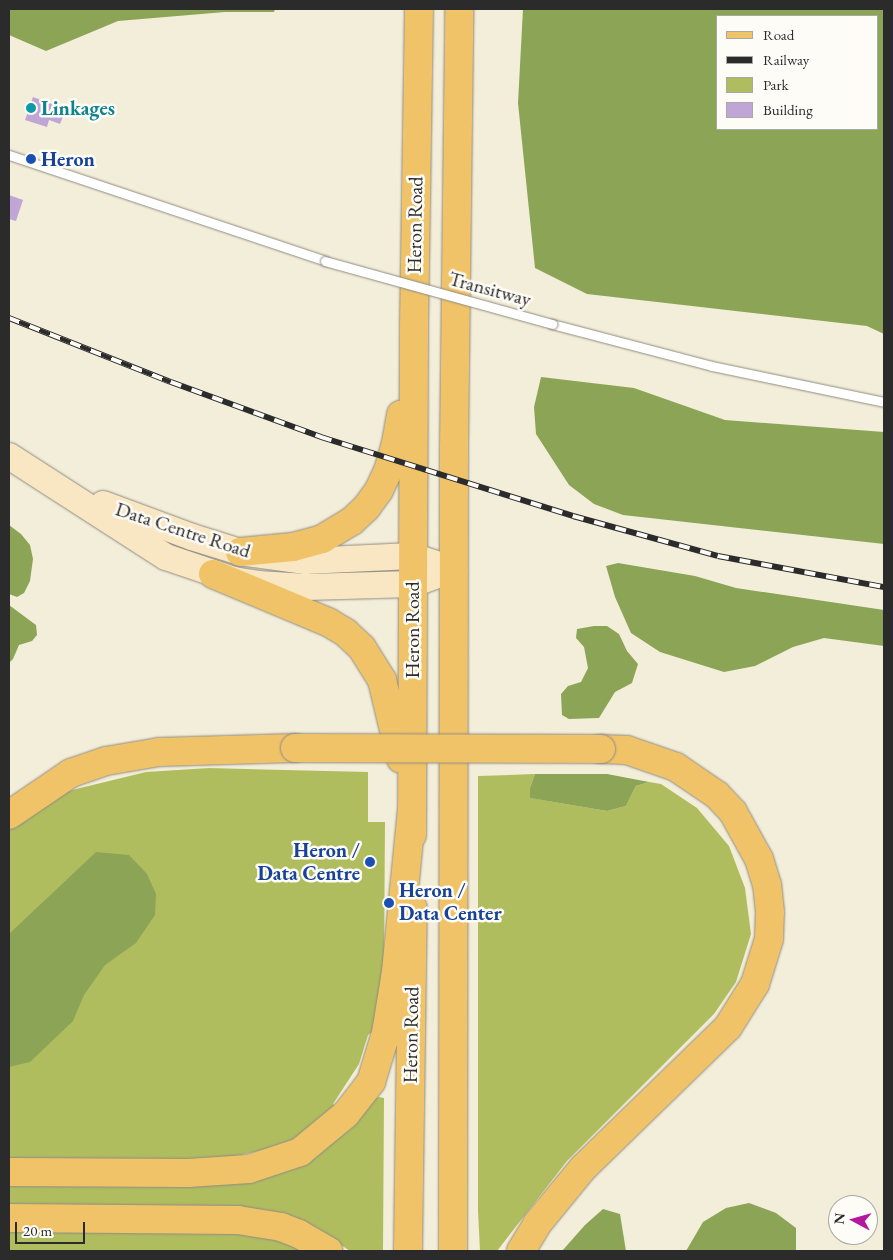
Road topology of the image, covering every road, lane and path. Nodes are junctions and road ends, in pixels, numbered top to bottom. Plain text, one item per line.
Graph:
1 (418, 9) edge
2 (459, 9) edge
3 (9, 155) edge
4 (414, 326) junction
5 (884, 402) edge
6 (9, 456) edge
7 (60, 488) junction
8 (240, 552) junction
9 (412, 556) junction
10 (454, 568) junction
11 (213, 574) junction
12 (413, 584) junction
13 (71, 773) junction
14 (31, 788) dead end
15 (412, 810) junction
16 (9, 815) edge
17 (9, 1172) edge
18 (9, 1218) edge
19 (328, 1251) edge
20 (408, 1251) edge
21 (453, 1251) edge
22 (521, 1251) edge

1 - 4 main road, Heron Road
2 - 10 main road, Heron Road
3 - 5 lane, Transitway, bridge
4 - 8 main road
4 - 9 main road, Heron Road
6 - 7 main road, Data Centre Road
7 - 8 main road, Data Centre Road
7 - 11 main road, Data Centre Road
8 - 9 main road, Data Centre Road
9 - 10 main road, Data Centre Road
9 - 12 main road, Heron Road
10 - 12 main road, Data Centre Road
10 - 21 main road, Heron Road
11 - 12 main road, Data Centre Road
11 - 15 main road
12 - 15 main road, Heron Road
13 - 14 lane
13 - 16 main road
13 - 22 main road, bridge
15 - 17 main road
15 - 20 main road, Heron Road
18 - 19 main road

